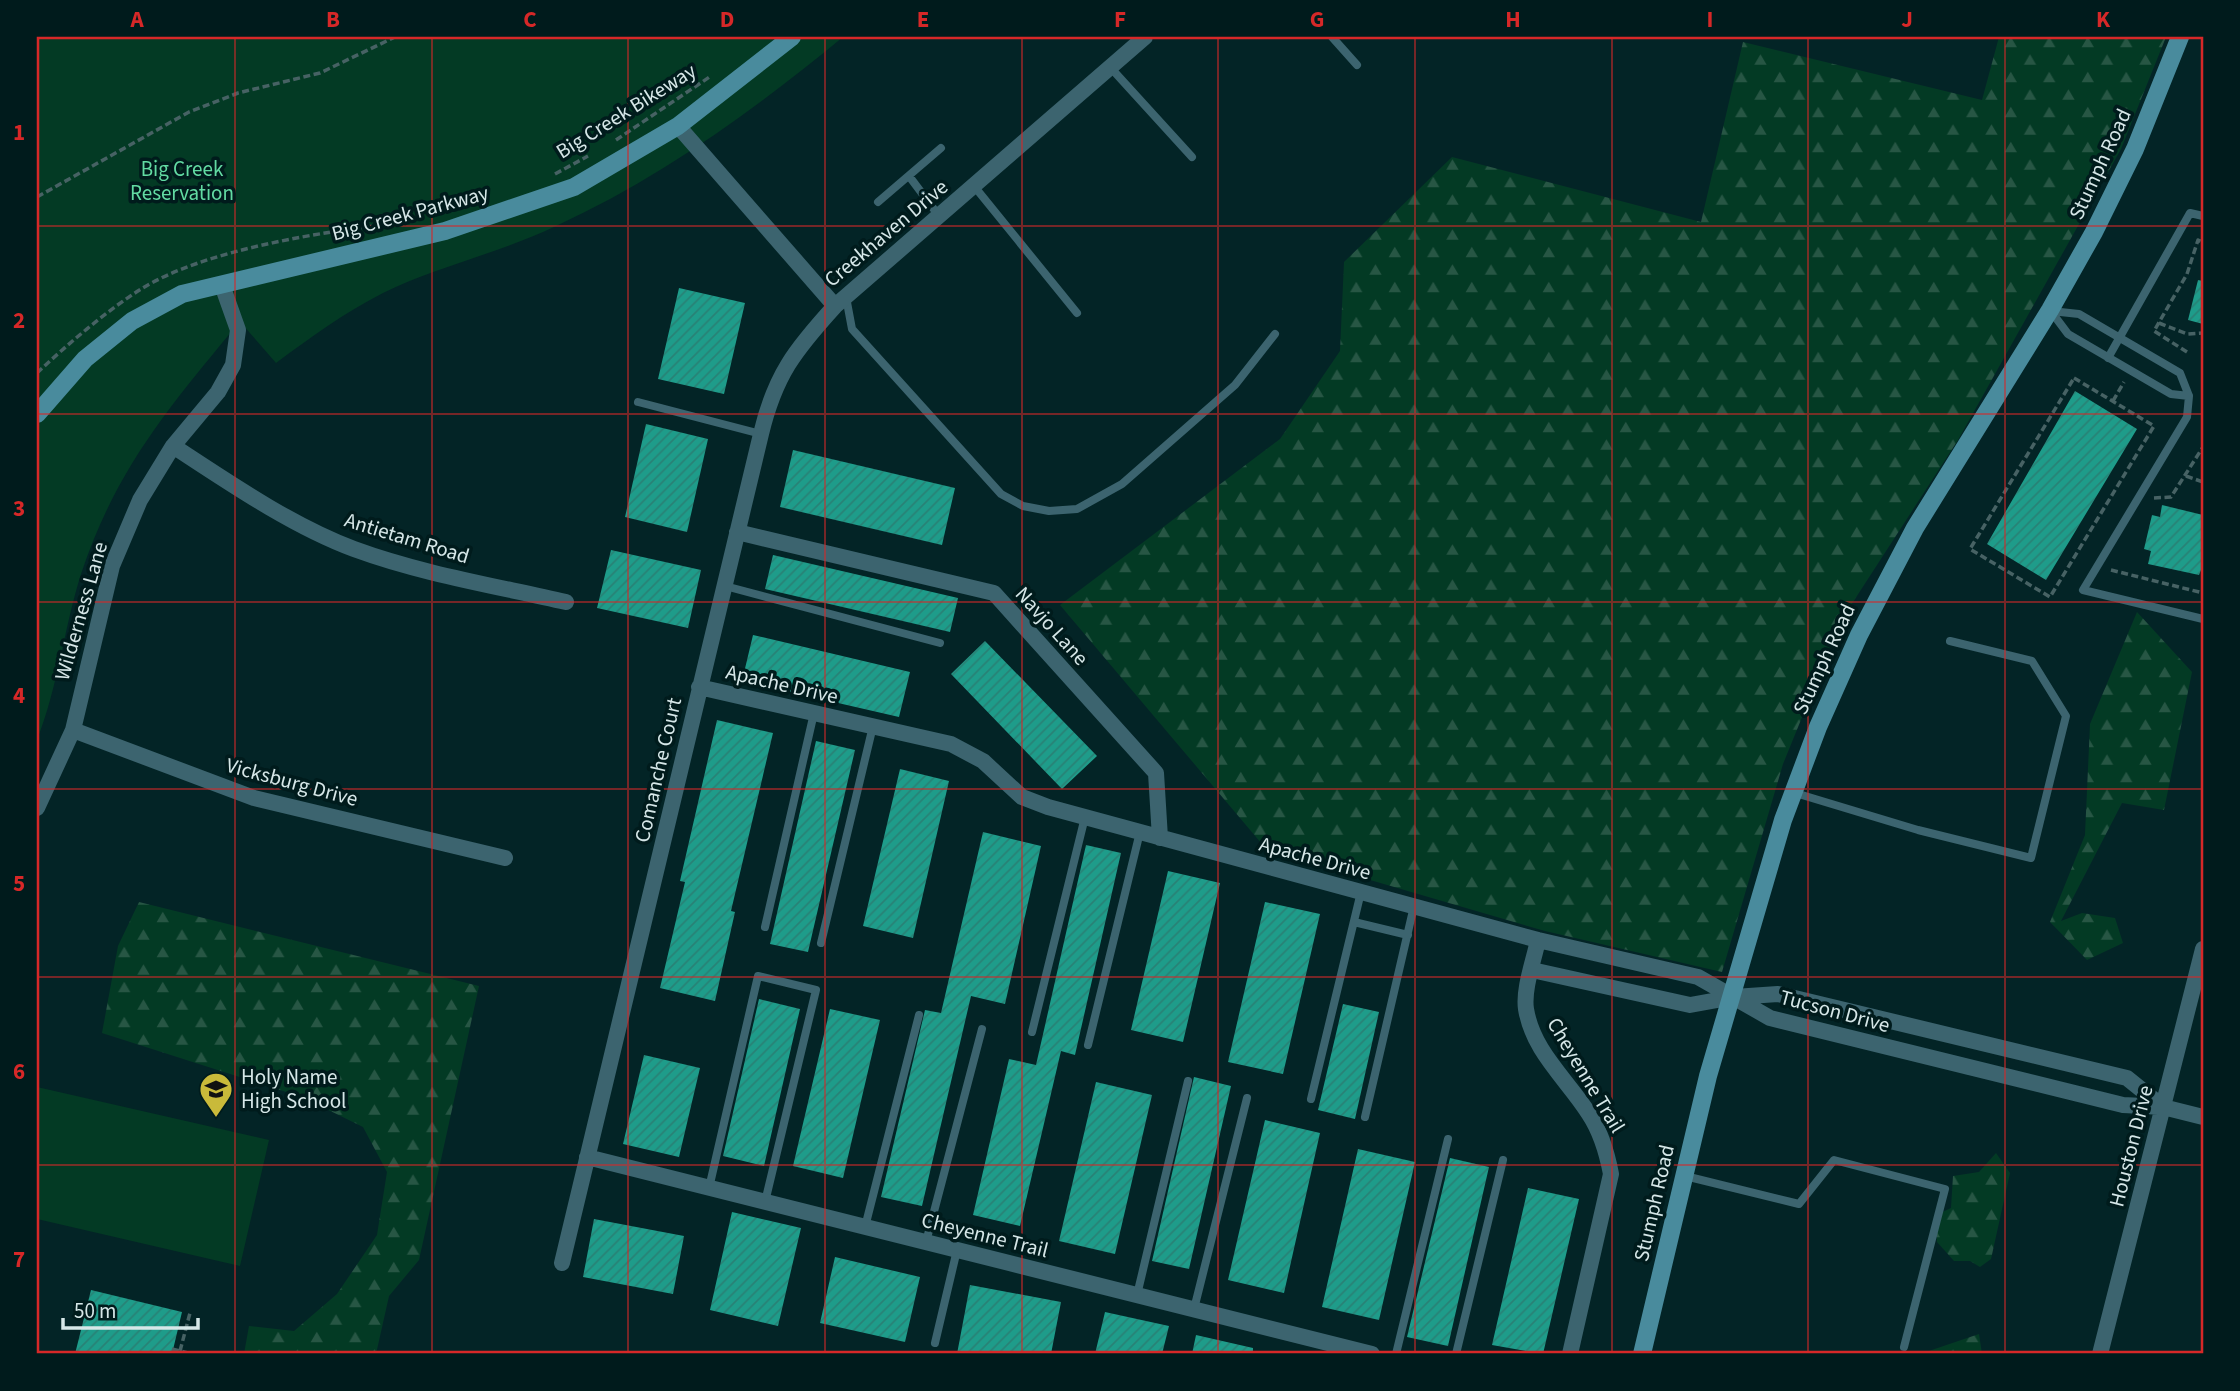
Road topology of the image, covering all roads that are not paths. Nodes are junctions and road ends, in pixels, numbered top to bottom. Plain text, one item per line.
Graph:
1 (792, 37) edge
2 (1145, 37) edge
3 (1332, 37) edge
4 (2180, 37) edge
5 (1357, 65) dead end
6 (1110, 67) junction
7 (678, 126) junction
8 (941, 148) dead end
9 (1192, 157) dead end
10 (909, 176) junction
11 (974, 186) junction
12 (878, 202) dead end
13 (939, 216) junction
14 (2203, 216) edge
15 (222, 285) junction
16 (841, 302) junction
17 (2050, 310) junction
18 (1077, 313) dead end
19 (1275, 334) dead end
20 (2120, 338) junction
21 (2108, 358) junction
22 (2189, 396) junction
23 (638, 402) dead end
24 (37, 414) edge
25 (761, 434) junction
26 (173, 446) junction
27 (737, 532) junction
28 (725, 586) junction
29 (566, 603) dead end
30 (2203, 619) edge
31 (1950, 641) dead end
32 (940, 643) dead end
33 (699, 687) junction
34 (814, 713) junction
35 (873, 726) junction
36 (73, 730) junction
37 (1792, 792) junction
38 (37, 808) edge
39 (1085, 817) junction
40 (1140, 832) junction
41 (1160, 838) junction
42 (505, 858) dead end
43 (1361, 892) junction
44 (1414, 906) junction
45 (1354, 922) junction
46 (765, 927) dead end
47 (1408, 935) junction
48 (1538, 940) junction
49 (821, 943) dead end
50 (2203, 949) edge
51 (1532, 970) junction
52 (1734, 997) junction
53 (919, 1015) dead end
54 (982, 1029) dead end
55 (1032, 1032) dead end
56 (1088, 1045) dead end
57 (1188, 1081) dead end
58 (1247, 1098) dead end
59 (1311, 1100) dead end
60 (2163, 1107) junction
61 (1365, 1117) dead end
62 (2203, 1117) edge
63 (1448, 1139) dead end
64 (587, 1157) junction
65 (1503, 1160) dead end
66 (1685, 1176) junction
67 (709, 1188) junction
68 (765, 1202) junction
69 (865, 1227) junction
70 (926, 1242) junction
71 (957, 1250) junction
72 (562, 1263) dead end
73 (1137, 1295) junction
74 (1194, 1309) junction
75 (935, 1343) dead end
76 (1904, 1347) dead end
77 (1373, 1354) edge
78 (1396, 1354) edge
79 (1456, 1354) edge
80 (1570, 1354) edge
81 (1642, 1354) edge
82 (2100, 1354) edge

1 - 7 main road, Big Creek Parkway
2 - 6 street, Creekhaven Drive
3 - 5 lane
4 - 17 main road, Stumph Road
6 - 9 lane
6 - 11 street, Creekhaven Drive
7 - 15 main road, Big Creek Parkway
7 - 16 street, Creekhaven Drive
8 - 10 lane
10 - 12 lane
10 - 13 lane
11 - 13 street, Creekhaven Drive
11 - 18 lane
13 - 16 street, Creekhaven Drive
14 - 20 lane
15 - 24 main road, Big Creek Parkway
15 - 26 street, Wilderness Lane
16 - 19 lane
16 - 25 street, Comanche Court
17 - 20 lane
17 - 21 lane
17 - 37 main road, Stumph Road
20 - 21 lane
20 - 22 lane
21 - 22 lane
22 - 30 lane
23 - 25 lane
25 - 27 street, Comanche Court
26 - 29 street, Antietam Road
26 - 36 street, Wilderness Lane
27 - 28 street, Comanche Court
27 - 41 street, Navjo Lane
28 - 32 lane
28 - 33 street, Comanche Court
31 - 37 lane
33 - 34 street, Apache Drive
33 - 64 street, Comanche Court
34 - 35 street, Apache Drive
34 - 46 lane
35 - 39 street, Apache Drive
35 - 49 lane
36 - 38 street, Wilderness Lane
36 - 42 street, Vicksburg Drive
37 - 52 main road, Stumph Road
39 - 40 street, Apache Drive
39 - 55 lane
40 - 41 street, Apache Drive
40 - 56 lane
41 - 43 street, Apache Drive
43 - 44 street, Apache Drive
43 - 45 lane
44 - 47 lane
44 - 48 street, Apache Drive
45 - 47 lane
45 - 59 lane
47 - 61 lane
48 - 51 street, Cheyenne Trail
48 - 52 street, Apache Drive
50 - 60 street, Houston Drive
51 - 52 street
51 - 80 street, Cheyenne Trail
52 - 60 street, Tucson Drive
52 - 60 street, Tucson Drive
52 - 66 main road, Stumph Road
53 - 69 lane
54 - 70 lane
57 - 73 lane
58 - 74 lane
60 - 62 street, Tucson Drive
60 - 82 street, Houston Drive
63 - 78 lane
64 - 67 street, Cheyenne Trail
64 - 72 street, Comanche Court
65 - 79 lane
66 - 76 lane
66 - 81 main road, Stumph Road
67 - 68 street, Cheyenne Trail
67 - 68 lane
68 - 69 street, Cheyenne Trail
69 - 70 street, Cheyenne Trail
70 - 71 street, Cheyenne Trail
71 - 73 street, Cheyenne Trail
71 - 75 lane
73 - 74 street, Cheyenne Trail
74 - 77 street, Cheyenne Trail

